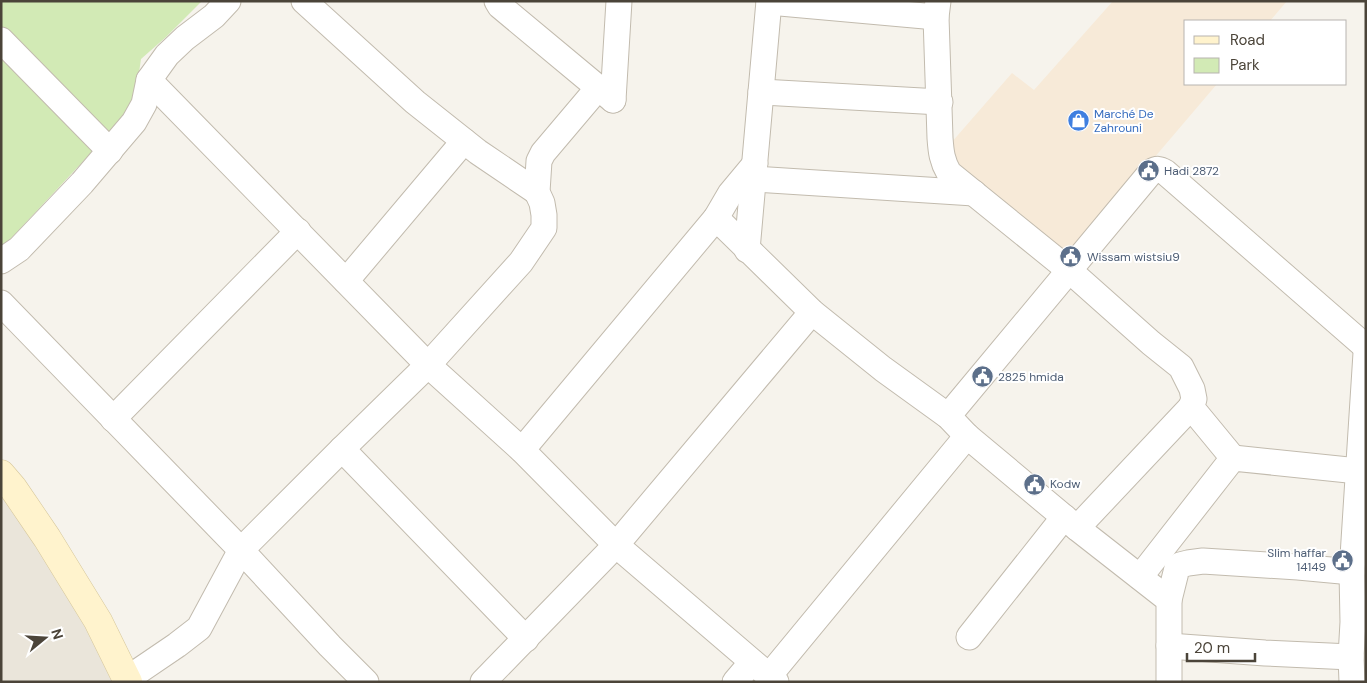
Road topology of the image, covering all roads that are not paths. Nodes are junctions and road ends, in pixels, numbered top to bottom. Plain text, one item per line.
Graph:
1 (304, 1) edge
2 (497, 1) edge
3 (619, 1) edge
4 (769, 2) edge
5 (214, 6) edge
6 (937, 9) edge
7 (1, 40) edge
8 (149, 80) junction
9 (598, 88) junction
10 (760, 92) junction
11 (940, 102) junction
12 (464, 141) junction
13 (110, 151) junction
14 (754, 171) junction
15 (537, 192) junction
16 (974, 193) junction
17 (716, 218) junction
18 (298, 231) junction
19 (747, 250) junction
20 (1, 261) edge
21 (1070, 271) junction
22 (346, 281) junction
23 (1, 303) edge
24 (812, 312) junction
25 (1366, 347) edge
26 (1366, 353) edge
27 (428, 365) junction
28 (1191, 407) junction
29 (948, 416) junction
30 (113, 419) junction
31 (967, 436) junction
32 (342, 449) junction
33 (522, 450) junction
34 (1233, 458) junction
35 (1358, 471) junction
36 (1, 474) edge
37 (1070, 522) junction
38 (616, 545) junction
39 (241, 550) junction
40 (1352, 572) junction
41 (1140, 577) junction
42 (1169, 600) junction
43 (1360, 614) edge
44 (969, 637) dead end
45 (526, 639) junction
46 (1169, 646) junction
47 (1351, 657) junction
48 (766, 673) edge
49 (128, 680) edge
50 (366, 682) edge
51 (483, 682) edge
52 (735, 682) edge
53 (1169, 682) edge
54 (1352, 682) edge

1 - 12 street
2 - 9 street
3 - 9 street
4 - 6 street
4 - 10 street
5 - 8 street
6 - 11 street
7 - 13 street
8 - 13 street
8 - 18 street
9 - 15 street
10 - 11 street
10 - 14 street
11 - 16 street
12 - 15 street
12 - 22 street
13 - 20 street
14 - 16 street
14 - 17 street
14 - 19 street
15 - 27 street
16 - 21 street
17 - 19 street
17 - 33 street
18 - 22 street
18 - 30 street
19 - 24 street
21 - 25 street
21 - 28 street
21 - 29 street
22 - 27 street
23 - 30 street
24 - 29 street
24 - 38 street
26 - 35 street
27 - 32 street
27 - 33 street
28 - 34 street
28 - 37 street
29 - 31 street
30 - 39 street
31 - 37 street
31 - 48 street
32 - 39 street
32 - 45 street
33 - 38 street
34 - 35 street
34 - 41 street
35 - 40 street
36 - 49 street
37 - 41 street
37 - 44 street
38 - 45 street
38 - 48 street
39 - 49 street
39 - 50 street
40 - 42 street
40 - 43 street
41 - 42 street
42 - 46 street
43 - 47 street
45 - 51 street
46 - 47 street
46 - 53 street
47 - 54 street
48 - 52 street

